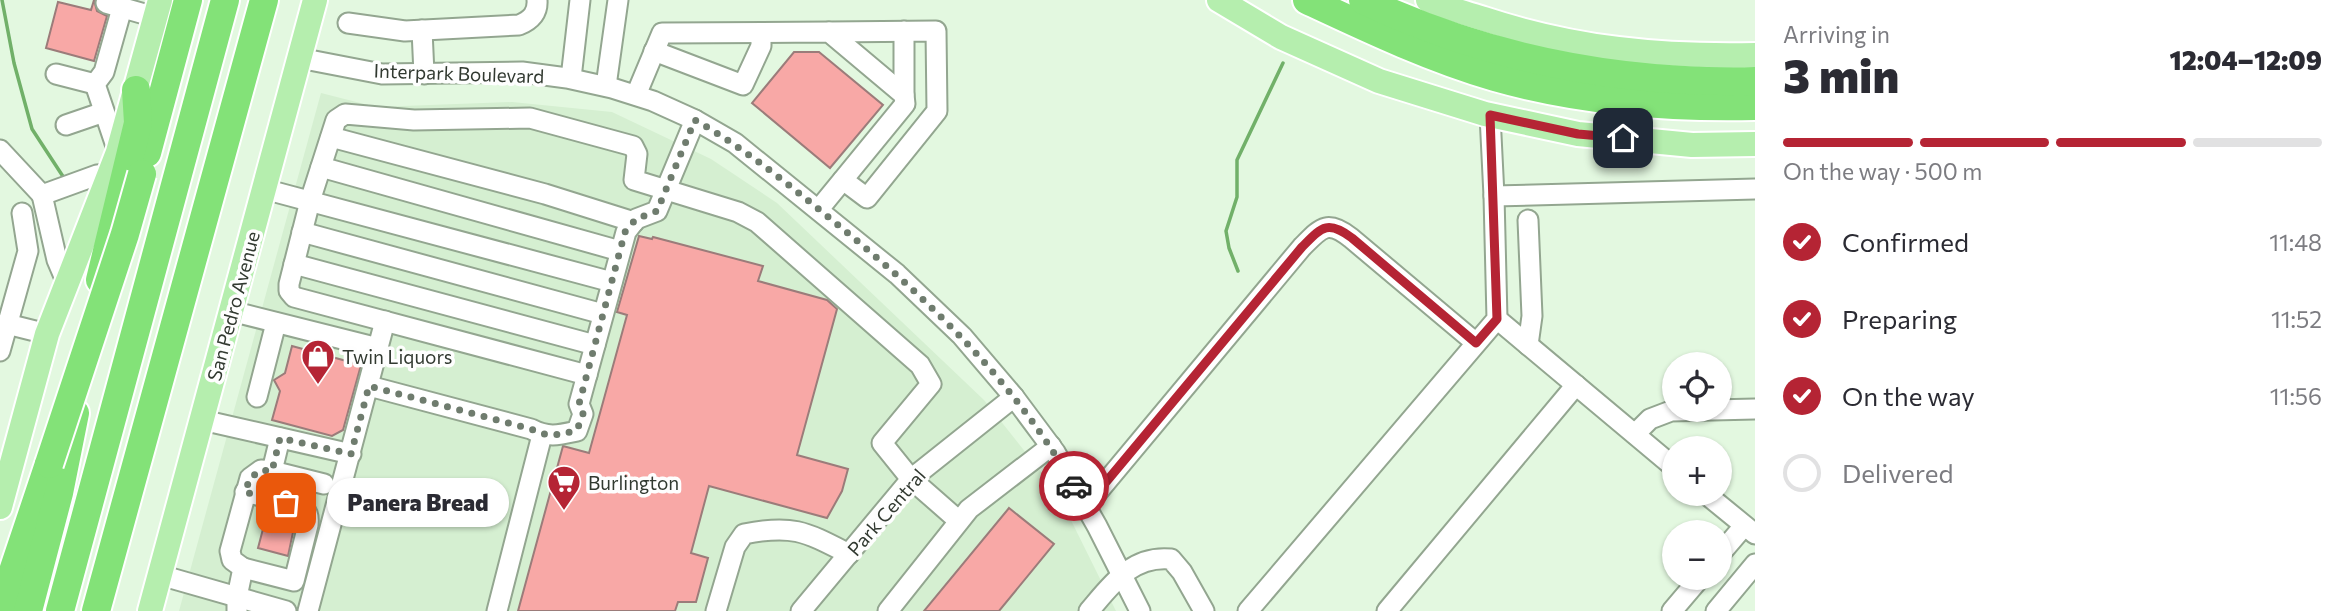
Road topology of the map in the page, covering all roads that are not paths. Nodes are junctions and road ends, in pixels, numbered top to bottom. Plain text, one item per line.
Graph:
1 (188, 0) edge
2 (225, 0) edge
3 (264, 0) edge
4 (315, 0) edge
5 (537, 0) edge
6 (580, 0) edge
7 (618, 0) edge
8 (1219, 0) edge
9 (1307, 0) edge
10 (1363, 0) edge
11 (1428, 0) edge
12 (116, 4) edge
13 (1455, 5) edge
14 (158, 9) edge
15 (348, 23) dead end
16 (422, 30) junction
17 (904, 31) junction
18 (828, 32) junction
19 (761, 33) junction
20 (654, 51) junction
21 (1755, 55) edge
22 (299, 58) junction
23 (56, 74) dead end
24 (424, 74) junction
25 (571, 78) junction
26 (1755, 81) edge
27 (95, 84) junction
28 (606, 86) junction
29 (136, 90) junction
30 (636, 95) junction
31 (904, 95) junction
32 (1755, 106) edge
33 (104, 112) junction
34 (1490, 115) junction
35 (695, 120) junction
36 (66, 125) dead end
37 (331, 137) junction
38 (1755, 144) edge
39 (2, 155) edge
40 (114, 163) junction
41 (321, 167) junction
42 (843, 180) junction
43 (264, 189) junction
44 (665, 189) junction
45 (1755, 189) edge
46 (43, 195) junction
47 (1494, 196) junction
48 (310, 201) junction
49 (819, 209) junction
50 (22, 213) dead end
51 (1528, 220) dead end
52 (634, 222) junction
53 (302, 232) junction
54 (620, 251) junction
55 (294, 264) junction
56 (66, 281) junction
57 (612, 282) junction
58 (231, 311) junction
59 (603, 314) junction
60 (1497, 319) junction
61 (385, 321) junction
62 (276, 323) junction
63 (4, 325) edge
64 (47, 334) junction
65 (1476, 343) junction
66 (595, 345) junction
67 (1528, 345) junction
68 (378, 348) junction
69 (0, 351) edge
70 (587, 375) junction
71 (1576, 385) junction
72 (369, 386) junction
73 (257, 397) dead end
74 (1014, 397) junction
75 (1755, 409) edge
76 (202, 420) junction
77 (1635, 434) junction
78 (542, 435) junction
79 (280, 438) junction
80 (8, 446) edge
81 (1051, 446) junction
82 (351, 454) junction
83 (1662, 456) edge
84 (272, 471) junction
85 (911, 479) junction
86 (324, 484) dead end
87 (245, 492) junction
88 (1086, 506) junction
89 (1721, 506) edge
90 (0, 507) edge
91 (959, 521) junction
92 (1750, 530) edge
93 (1732, 544) edge
94 (849, 554) junction
95 (1755, 564) edge
96 (243, 568) junction
97 (1121, 573) junction
98 (160, 575) junction
99 (1690, 590) edge
100 (226, 603) edge
101 (0, 610) edge
102 (28, 611) edge
103 (60, 611) edge
104 (96, 611) edge
105 (150, 611) edge
106 (286, 611) edge
107 (309, 611) edge
108 (497, 611) edge
109 (716, 611) edge
110 (802, 611) edge
111 (888, 611) edge
112 (1089, 611) edge
113 (1140, 611) edge
114 (1204, 611) edge
115 (1248, 611) edge
116 (1387, 611) edge
117 (1672, 611) edge
118 (1716, 611) edge

1 - 101 highway, bridge
2 - 103 highway
3 - 104 highway
4 - 22 main road, San Pedro Avenue
5 - 16 street
6 - 25 street
7 - 28 street
8 - 34 main road
9 - 32 highway
10 - 26 highway
11 - 13 main road
12 - 14 street
12 - 27 street
13 - 21 main road
14 - 29 main road
15 - 16 street
16 - 24 street
17 - 18 street
17 - 31 street
17 - 42 street
18 - 19 street
18 - 31 street
19 - 20 street
19 - 20 street
20 - 30 street
22 - 24 street, Interpark Boulevard
22 - 43 main road, San Pedro Avenue
23 - 27 street
24 - 25 street, Interpark Boulevard
25 - 28 street, Interpark Boulevard
27 - 33 street
28 - 30 street, Interpark Boulevard
29 - 40 main road
29 - 102 highway
30 - 35 street, Interpark Boulevard
31 - 42 street
33 - 36 street
33 - 40 street
34 - 38 main road
34 - 47 street
35 - 44 street
35 - 49 street, Interpark Boulevard
37 - 41 street
37 - 44 street
37 - 52 street
39 - 46 street
40 - 46 street
40 - 56 main road
41 - 48 street
41 - 54 street
42 - 49 street
43 - 48 street
43 - 58 main road, San Pedro Avenue
44 - 52 street
44 - 85 street
45 - 47 street
46 - 56 street
47 - 60 street
48 - 53 street
48 - 57 street
49 - 74 street, Interpark Boulevard
50 - 63 street
51 - 67 street
52 - 54 street
53 - 55 street
53 - 59 street
54 - 57 street
55 - 61 street
55 - 66 street
56 - 64 main road
57 - 59 street
58 - 62 street
58 - 76 main road, San Pedro Avenue
59 - 66 street
60 - 65 street
60 - 67 street
61 - 68 street
61 - 70 street
62 - 68 street
62 - 73 street
63 - 64 street
63 - 69 street
64 - 80 main road
65 - 88 street
65 - 115 street
66 - 70 street
67 - 71 street
68 - 72 street
70 - 78 street
71 - 77 street
71 - 116 street
72 - 78 street
72 - 82 street
74 - 81 street, Interpark Boulevard
74 - 85 street, Park Central
75 - 77 street
76 - 79 street
76 - 98 main road, San Pedro Avenue
77 - 83 street
78 - 108 street
79 - 82 street
79 - 84 street
80 - 90 main road
81 - 88 street, Interpark Boulevard
81 - 91 street
82 - 107 street
84 - 86 street
84 - 87 street
85 - 91 street
85 - 94 street, Park Central
87 - 96 street
87 - 96 street
88 - 97 street, Interpark Boulevard
89 - 92 street
91 - 111 street
92 - 93 street
94 - 109 street
94 - 110 street, Park Central
95 - 118 street
96 - 100 street
97 - 112 street
97 - 113 street, Interpark Boulevard
97 - 114 street
98 - 100 street
98 - 105 main road, San Pedro Avenue
99 - 117 street
100 - 106 street

